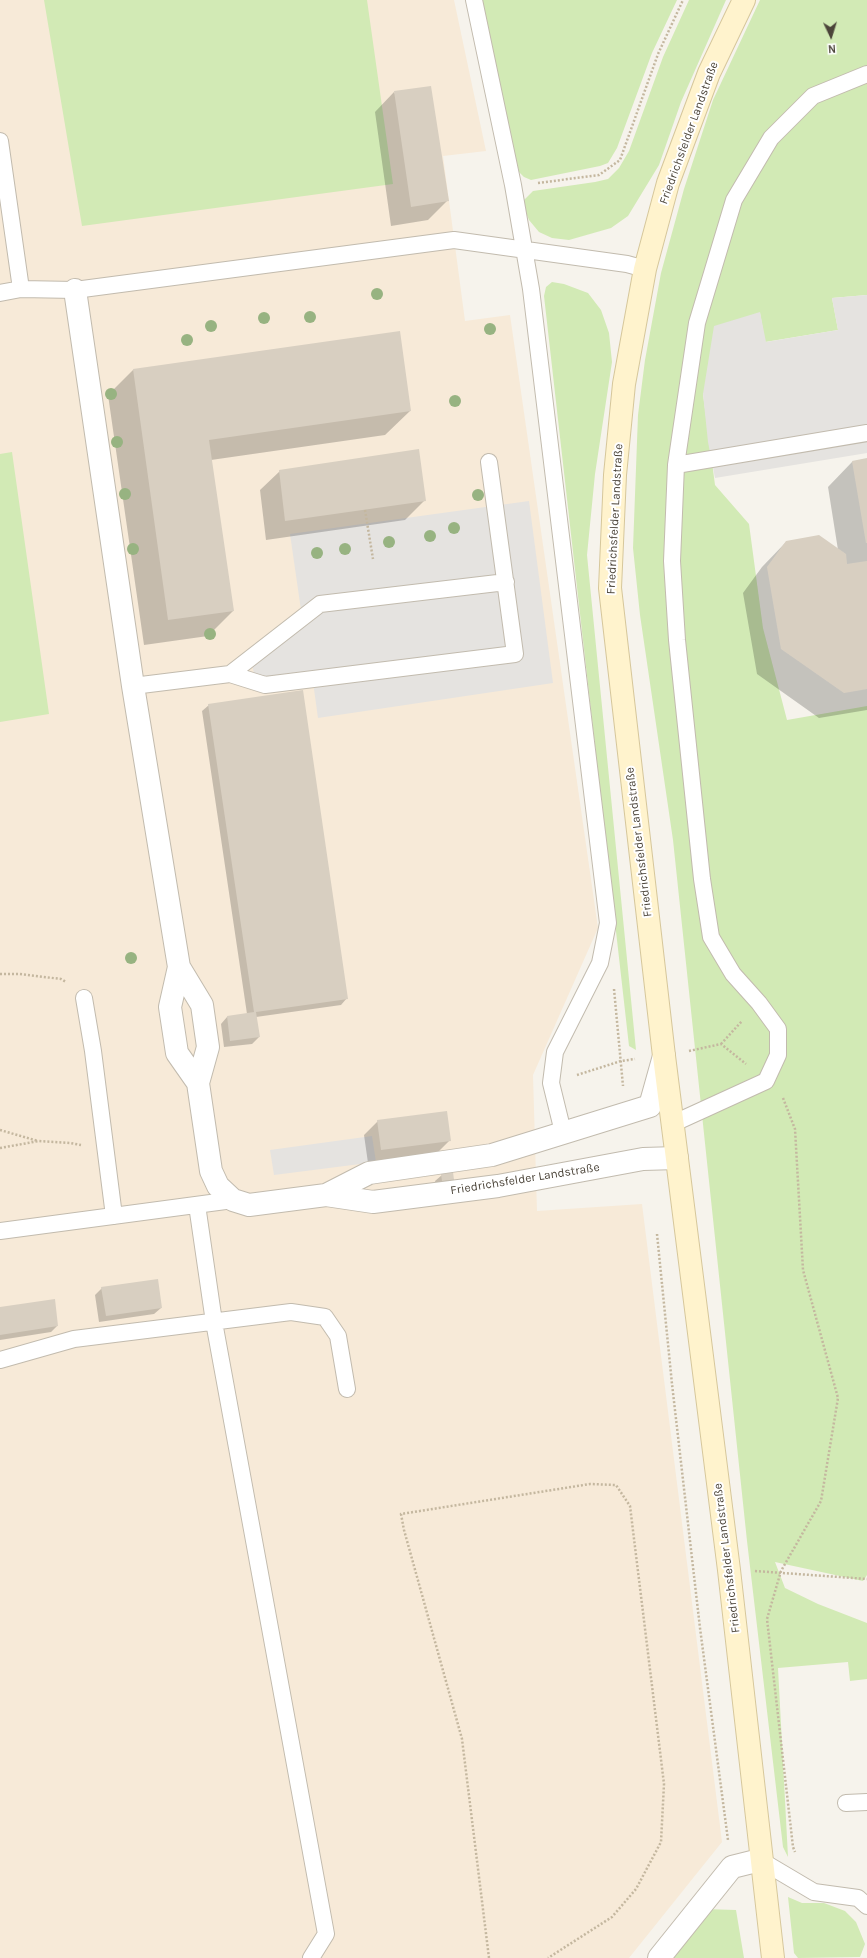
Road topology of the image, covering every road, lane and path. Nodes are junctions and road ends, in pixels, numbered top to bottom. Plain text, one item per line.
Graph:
1 (474, 0) edge
2 (683, 0) edge
3 (744, 0) edge
4 (867, 74) edge
5 (0, 141) edge
6 (513, 186) junction
7 (524, 251) junction
8 (645, 269) junction
9 (21, 290) junction
10 (75, 290) junction
11 (0, 293) edge
12 (867, 433) edge
13 (489, 462) dead end
14 (676, 466) junction
15 (365, 510) dead end
16 (373, 559) dead end
17 (506, 582) junction
18 (230, 674) junction
19 (133, 686) junction
20 (179, 967) junction
21 (0, 974) edge
22 (84, 998) joint
23 (759, 1003) junction
24 (721, 1044) junction
25 (664, 1056) junction
26 (621, 1061) junction
27 (766, 1080) junction
28 (198, 1083) junction
29 (551, 1083) junction
30 (625, 1114) junction
31 (672, 1124) junction
32 (0, 1130) edge
33 (563, 1132) junction
34 (39, 1142) junction
35 (0, 1148) edge
36 (106, 1151) junction
37 (677, 1158) junction
38 (326, 1195) junction
39 (233, 1200) junction
40 (197, 1205) junction
41 (114, 1216) junction
42 (0, 1231) edge
43 (657, 1231) dead end
44 (214, 1322) junction
45 (0, 1360) edge
46 (347, 1389) dead end
47 (729, 1570) junction
48 (781, 1571) junction
49 (867, 1579) edge
50 (867, 1802) edge
51 (846, 1803) dead end
52 (795, 1853) dead end
53 (760, 1860) junction
54 (732, 1867) junction
55 (867, 1906) edge
56 (312, 1958) edge
57 (489, 1958) edge
58 (548, 1958) edge
59 (659, 1958) edge
60 (773, 1958) edge

1 - 6 lane
2 - 6 path
3 - 8 main road, Friedrichsfelder Landstraße
4 - 14 lane
5 - 9 lane
6 - 7 lane
7 - 8 lane
7 - 10 lane
7 - 29 lane
8 - 25 main road, Friedrichsfelder Landstraße
9 - 10 lane
9 - 11 lane
10 - 19 street
12 - 14 lane
13 - 17 lane
14 - 23 lane
15 - 16 path
17 - 18 lane
17 - 18 lane
18 - 19 lane
19 - 20 street
20 - 28 street
20 - 28 street
21 - 22 path
22 - 36 lane
23 - 24 path
23 - 27 lane
24 - 25 path
24 - 27 path
25 - 26 path
25 - 30 street, Friedrichsfelder Landstraße
25 - 31 main road, Friedrichsfelder Landstraße
26 - 29 path
26 - 30 path
27 - 31 lane
27 - 48 path
28 - 39 street
29 - 33 lane
30 - 33 street, Friedrichsfelder Landstraße
31 - 37 main road, Friedrichsfelder Landstraße
32 - 34 path
33 - 38 street, Friedrichsfelder Landstraße
34 - 35 path
34 - 36 path
36 - 41 lane
37 - 38 street, Friedrichsfelder Landstraße
37 - 47 main road, Friedrichsfelder Landstraße
38 - 39 street
39 - 40 lane
40 - 41 lane
40 - 44 lane
41 - 42 lane
43 - 54 path
44 - 45 lane
44 - 46 lane
44 - 56 lane
47 - 48 path
47 - 53 main road, Friedrichsfelder Landstraße
48 - 49 path
48 - 52 path
50 - 51 lane
53 - 54 street
53 - 55 lane
53 - 60 main road, Friedrichsfelder Landstraße
54 - 59 street
57 - 58 path

